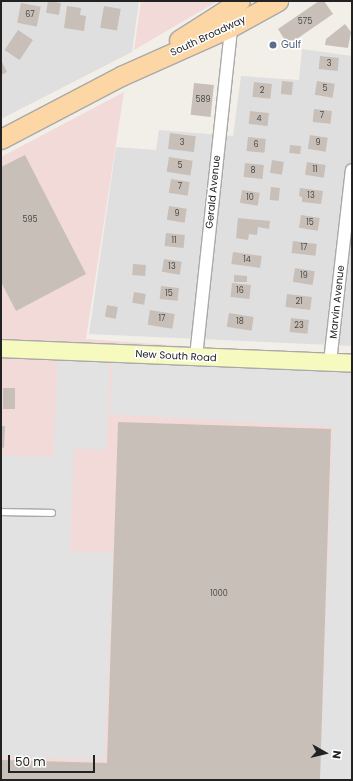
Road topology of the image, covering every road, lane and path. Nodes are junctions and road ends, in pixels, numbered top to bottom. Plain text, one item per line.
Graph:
1 (240, 1) edge
2 (278, 1) edge
3 (231, 27) junction
4 (138, 68) junction
5 (1, 139) edge
6 (352, 170) edge
7 (1, 348) edge
8 (196, 357) junction
9 (330, 362) junction
10 (352, 363) edge
11 (1, 512) edge
12 (52, 513) dead end

1 - 4 main road, South Broadway
2 - 3 main road, South Broadway
3 - 4 main road, South Broadway
3 - 8 street, Gerald Avenue
4 - 5 main road, South Broadway
6 - 9 street, Marvin Avenue
7 - 8 street, New South Road
8 - 9 street, New South Road
9 - 10 street, New South Road
11 - 12 lane

